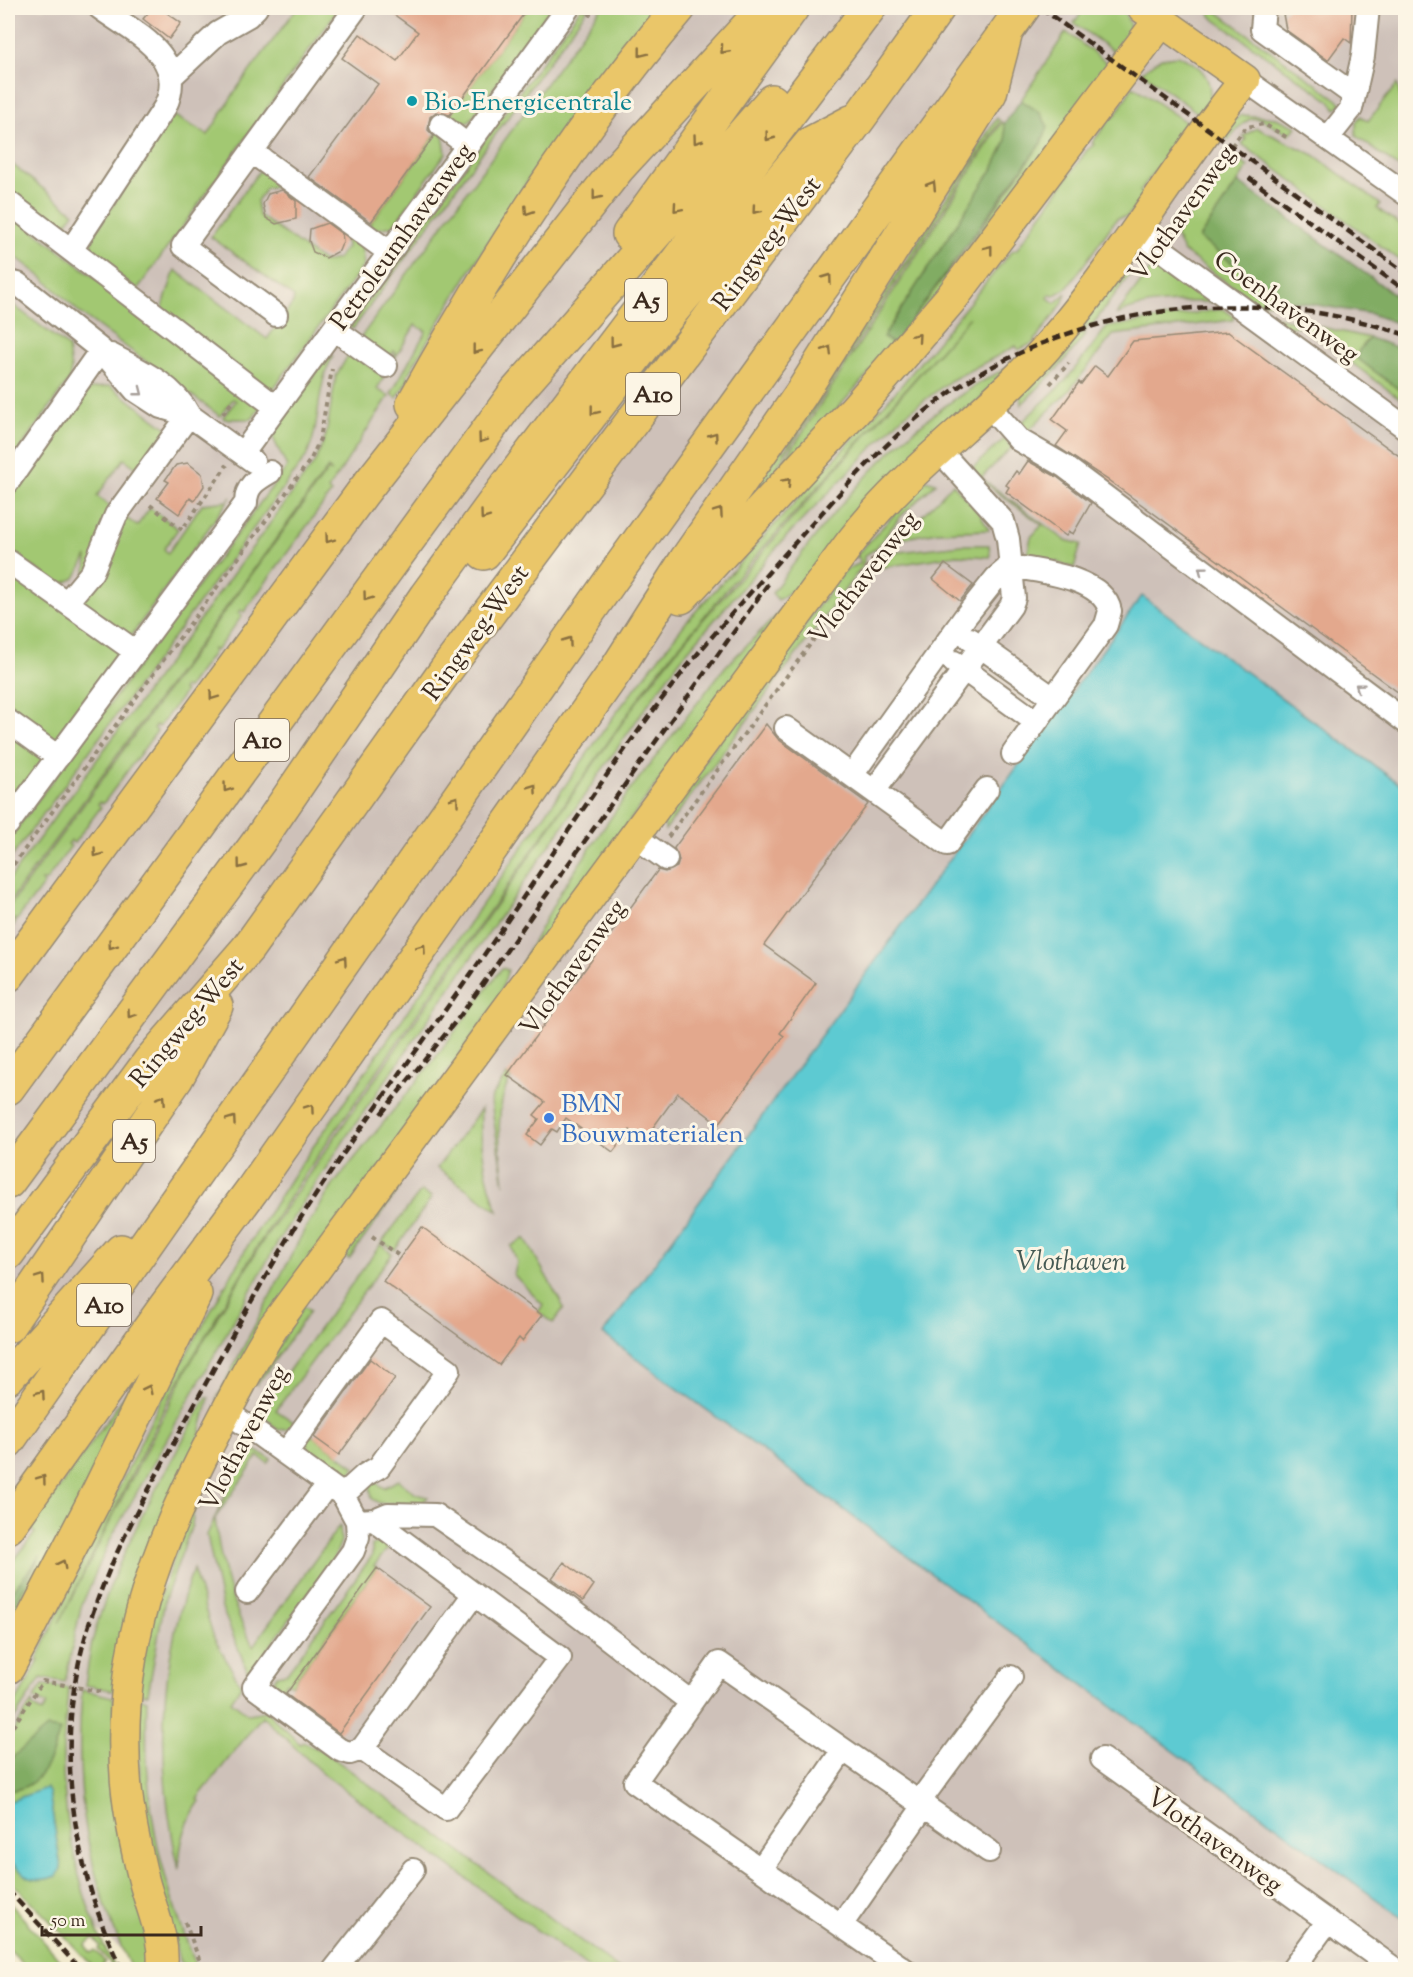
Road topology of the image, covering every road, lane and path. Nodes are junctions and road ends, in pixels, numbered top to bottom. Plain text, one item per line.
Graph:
1 (100, 8) edge
2 (256, 8) edge
3 (356, 8) edge
4 (568, 8) edge
5 (595, 8) edge
6 (679, 8) edge
7 (765, 8) edge
8 (792, 8) edge
9 (855, 8) edge
10 (869, 8) edge
11 (938, 8) edge
12 (1264, 8) edge
13 (1368, 8) edge
14 (1152, 12) edge
15 (589, 17) dead end
16 (1015, 20) edge
17 (172, 76) junction
18 (1245, 80) junction
19 (981, 87) junction
20 (1354, 95) junction
21 (860, 117) junction
22 (441, 125) dead end
23 (1328, 138) junction
24 (1293, 141) dead end
25 (467, 145) junction
26 (252, 152) junction
27 (1406, 194) edge
28 (8, 202) edge
29 (1184, 210) dead end
30 (1135, 230) junction
31 (71, 250) junction
32 (390, 252) junction
33 (8, 263) edge
34 (13, 283) edge
35 (276, 315) dead end
36 (342, 334) junction
37 (101, 350) junction
38 (1070, 362) dead end
39 (386, 366) dead end
40 (1046, 388) dead end
41 (516, 392) junction
42 (988, 405) junction
43 (189, 415) junction
44 (270, 416) junction
45 (1406, 428) edge
46 (939, 450) junction
47 (240, 452) junction
48 (8, 482) edge
49 (133, 492) junction
50 (363, 492) junction
51 (884, 545) dead end
52 (8, 561) edge
53 (1010, 566) junction
54 (67, 602) junction
55 (956, 629) junction
56 (981, 647) junction
57 (136, 652) junction
58 (940, 652) junction
59 (964, 669) junction
60 (616, 670) junction
61 (1053, 698) junction
62 (8, 721) edge
63 (1406, 722) edge
64 (1036, 723) junction
65 (786, 728) dead end
66 (1013, 754) dead end
67 (58, 757) junction
68 (312, 766) junction
69 (852, 775) junction
70 (987, 789) dead end
71 (874, 791) junction
72 (8, 824) edge
73 (652, 849) junction
74 (8, 872) edge
75 (248, 948) junction
76 (8, 975) edge
77 (8, 1088) edge
78 (199, 1168) junction
79 (8, 1182) edge
80 (252, 1190) junction
81 (379, 1228) dead end
82 (372, 1237) junction
83 (366, 1246) dead end
84 (8, 1253) edge
85 (400, 1257) dead end
86 (8, 1326) edge
87 (8, 1377) edge
88 (226, 1411) junction
89 (8, 1441) edge
90 (286, 1453) junction
91 (336, 1489) junction
92 (366, 1520) junction
93 (8, 1527) edge
94 (247, 1592) dead end
95 (474, 1594) junction
96 (8, 1667) edge
97 (1011, 1677) dead end
98 (126, 1695) junction
99 (691, 1702) junction
100 (8, 1734) edge
101 (362, 1749) junction
102 (843, 1750) junction
103 (1102, 1758) dead end
104 (921, 1804) junction
105 (989, 1851) dead end
106 (760, 1869) junction
107 (413, 1870) dead end
108 (181, 1912) dead end
109 (1328, 1921) junction
110 (841, 1925) junction
111 (162, 1970) edge
112 (199, 1970) edge
113 (334, 1970) edge
114 (905, 1970) edge
115 (1292, 1970) edge
116 (1396, 1970) edge

1 - 17 street
2 - 17 street
3 - 26 street
4 - 25 street, Petroleumhavenweg
5 - 15 path
6 -> 50 highway, A10
7 -> 50 highway, A10
8 -> 41 highway, A10
9 -> 41 highway, A10
10 -> 68 highway, Ringweg-West / A5
11 - 21 highway, Ringweg-West / A10
12 - 20 street
13 - 20 street
14 - 18 main road
60 -> 14 highway, A10
16 - 19 highway, A10
17 - 31 street
18 - 23 street
18 - 30 main road, Vlothavenweg
60 -> 19 highway, A10
78 -> 19 highway, A10
20 - 23 street
21 -> 68 highway, A10
21 - 75 highway, Ringweg-West / A10
22 - 25 street
23 - 27 street
24 - 29 path, Vlothavenweg
25 - 32 street, Petroleumhavenweg
26 - 32 street
26 - 35 street
28 - 31 street
30 - 42 main road, Vlothavenweg
30 - 45 street, Coenhavenweg
31 - 44 street
32 - 36 street, Petroleumhavenweg
33 - 34 street
34 - 37 street
36 - 39 street
36 - 44 street, Petroleumhavenweg
36 - 74 path
37 - 43 street
37 - 48 street
38 - 40 path
41 -> 77 highway, A10
42 - 46 main road, Vlothavenweg
63 -> 42 street
43 - 47 street
43 - 49 street
44 - 47 street, Petroleumhavenweg
46 - 53 street
46 - 73 main road, Vlothavenweg
47 - 49 path
47 - 57 street
49 - 54 street
50 -> 76 highway, A10
51 - 73 path, Vlothavenweg
52 - 54 street
53 - 55 street
53 - 56 street
53 - 61 street
54 - 57 street
55 - 56 street
55 - 58 street
56 - 59 street
56 - 61 street
57 - 67 street
58 - 59 street
58 - 69 street
59 - 64 street
59 - 71 street
80 -> 60 highway, A10
61 - 64 street
62 - 67 street
64 - 66 street
65 - 69 street
67 - 72 street
68 -> 79 highway, Ringweg-West / A5
69 - 71 street
70 - 71 street
73 - 88 main road, Vlothavenweg
75 - 84 highway, Ringweg-West / A10
86 -> 75 highway, A5
78 - 87 highway, A5
89 -> 78 highway, A10
93 -> 80 highway, A10
96 -> 80 highway, A10
81 - 82 path
82 - 83 path
82 - 85 path
88 - 90 street
88 - 98 main road, Vlothavenweg
90 - 91 street
90 - 91 street
91 - 92 street
91 - 94 street
92 - 95 street
92 - 99 street
92 - 101 street
95 - 101 street
95 - 101 street
97 - 104 street
98 - 100 path
98 - 111 main road, Vlothavenweg
99 - 102 street
99 - 106 street
102 - 104 street
102 - 106 street
103 - 109 street, Vlothavenweg
104 - 105 street
104 - 110 street
106 - 110 street
107 - 113 street
108 - 112 path
109 - 115 street
109 - 116 street, Vlothavenweg
110 - 114 street

